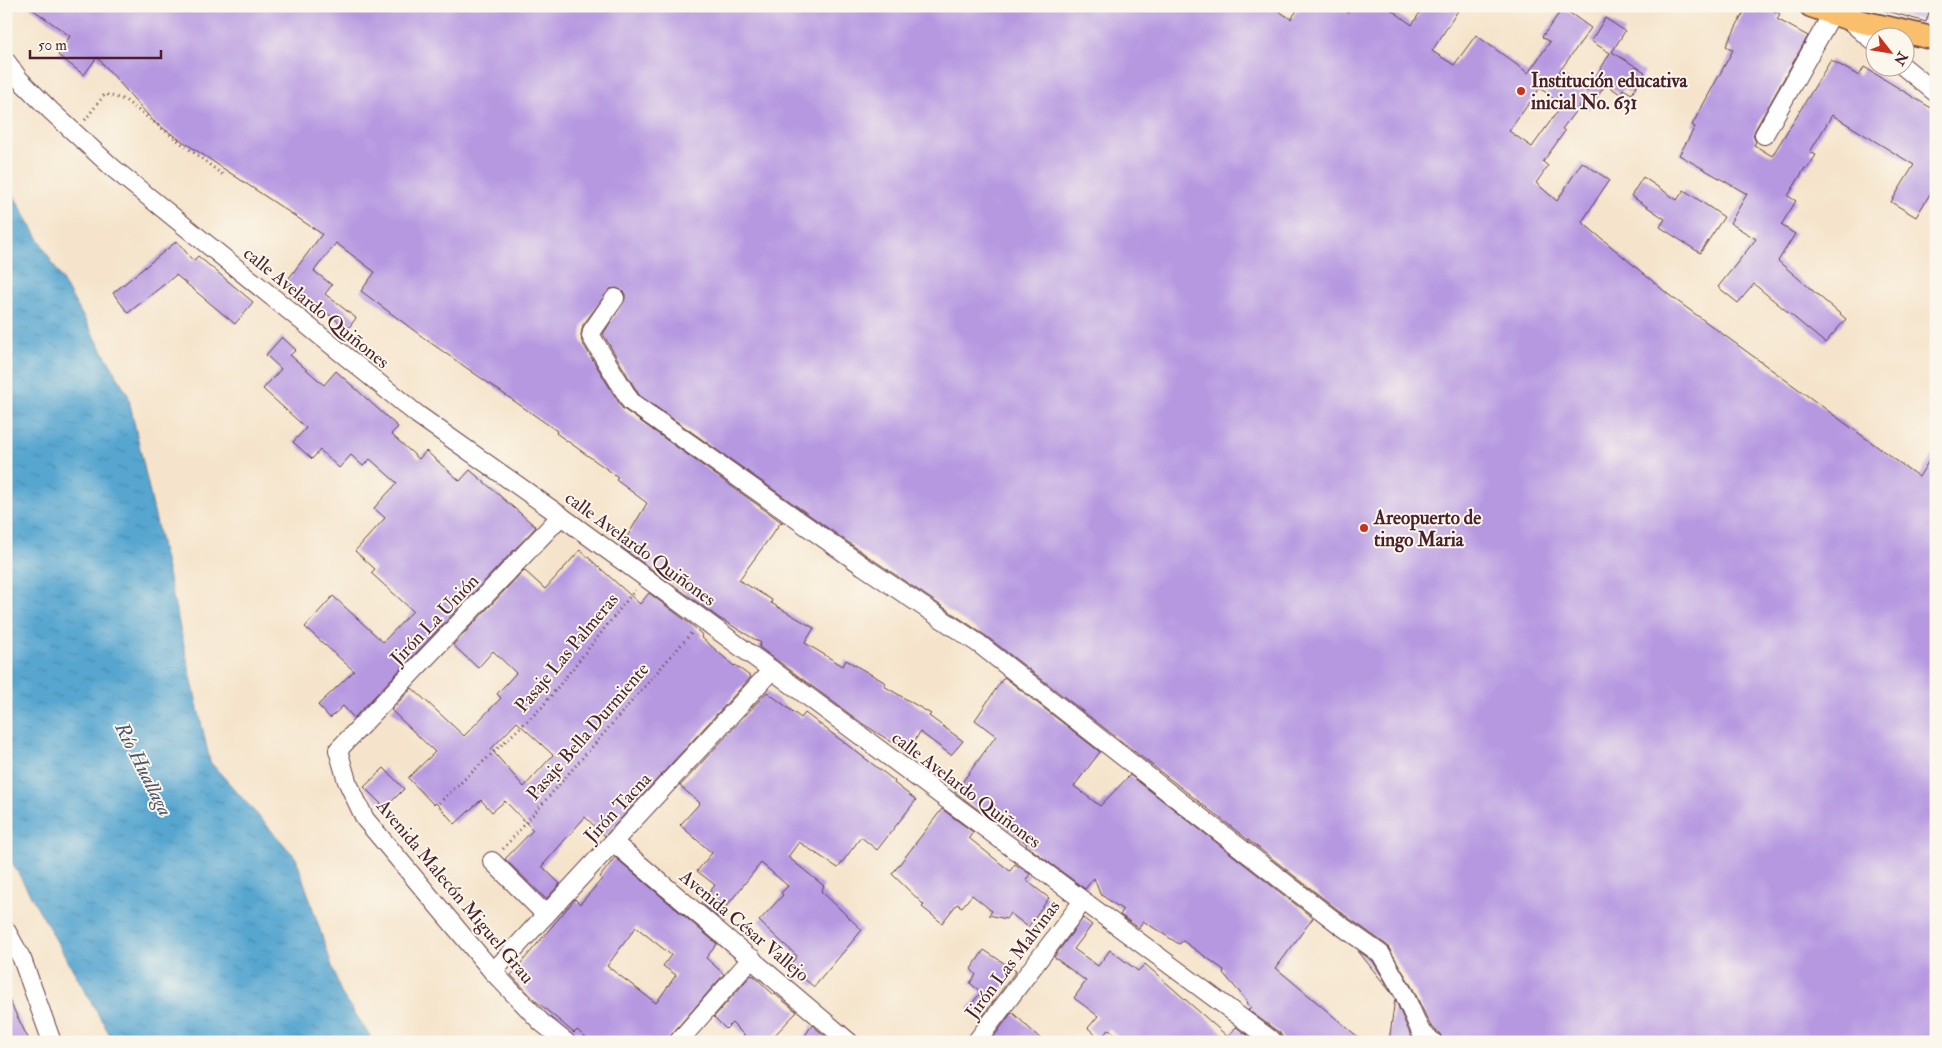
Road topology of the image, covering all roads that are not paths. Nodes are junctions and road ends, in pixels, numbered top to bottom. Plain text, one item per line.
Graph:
1 (1835, 11) edge
2 (1864, 34) edge
3 (1936, 39) edge
4 (6, 61) edge
5 (1914, 75) edge
6 (1936, 93) edge
7 (1764, 135) dead end
8 (615, 298) dead end
9 (561, 516) junction
10 (772, 670) junction
11 (338, 750) joint
12 (613, 842) junction
13 (492, 860) road end
14 (1083, 901) junction
15 (546, 915) junction
16 (6, 930) edge
17 (752, 958) junction
18 (493, 972) junction
19 (52, 1042) edge
20 (566, 1042) edge
21 (678, 1042) edge
22 (849, 1042) edge
23 (976, 1042) edge
24 (1274, 1042) edge
25 (1433, 1042) edge

1 - 2 street
1 - 3 main road
1 - 7 street
4 - 9 street, calle Avelardo Quiñones
5 - 6 street
8 - 25 street
9 - 10 street, calle Avelardo Quiñones
9 - 11 street, Jirón La Unión
10 - 12 street, Jirón Tacna
10 - 14 street, calle Avelardo Quiñones
11 - 18 street, Avenida Malecón Miguel Grau
12 - 15 street, Jirón Tacna
12 - 17 street, Avenida César Vallejo
13 - 15 street
14 - 23 street, Jirón Las Malvinas
14 - 24 street, calle Avelardo Quiñones
15 - 18 street, Jirón Tacna
16 - 19 street
17 - 21 street
17 - 22 street, Avenida César Vallejo
18 - 20 street, Avenida Malecón Miguel Grau

